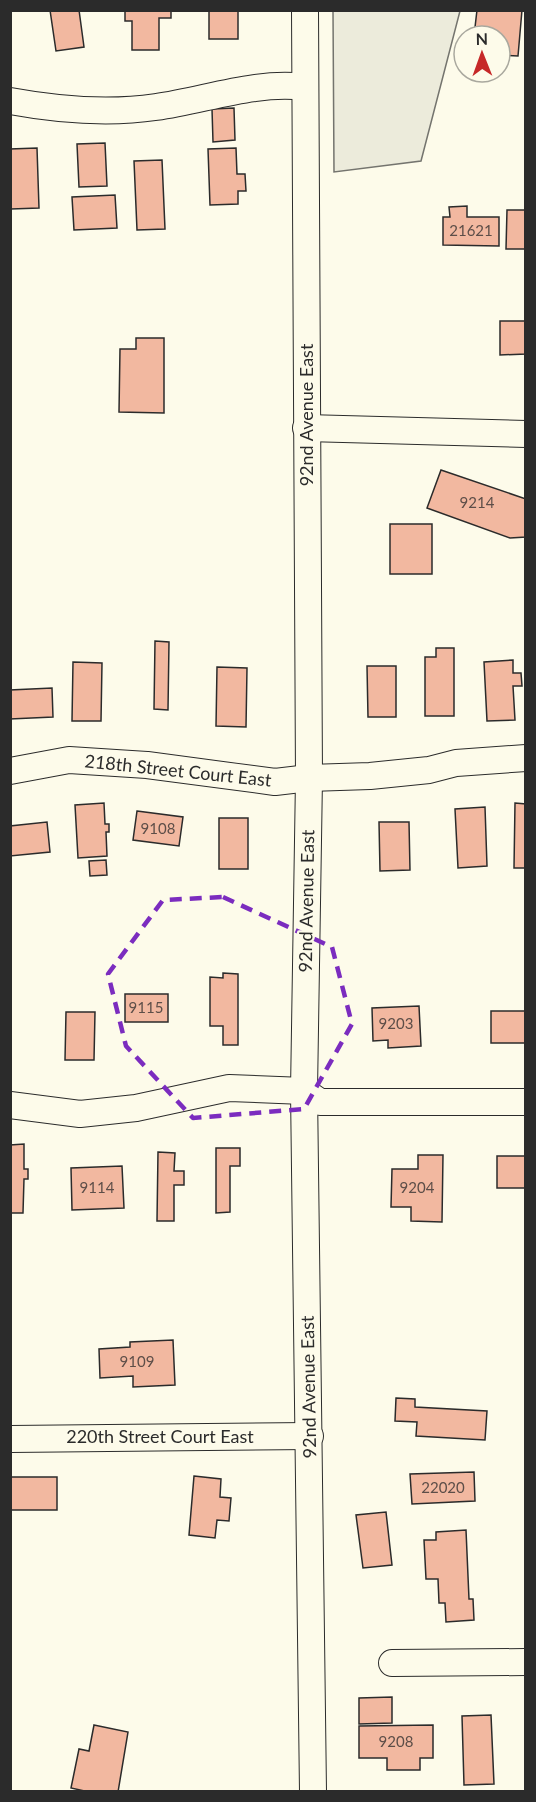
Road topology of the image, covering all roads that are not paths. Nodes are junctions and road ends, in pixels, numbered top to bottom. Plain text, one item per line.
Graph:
1 (305, 10) edge
2 (305, 87) junction
3 (10, 102) edge
4 (306, 428) junction
5 (525, 434) edge
6 (525, 758) edge
7 (10, 771) edge
8 (309, 778) junction
9 (304, 1091) junction
10 (525, 1102) edge
11 (10, 1105) edge
12 (310, 1436) junction
13 (10, 1438) edge
14 (525, 1662) edge
15 (392, 1663) dead end
16 (314, 1791) edge

1 - 2 street, 92nd Avenue East
2 - 3 street
2 - 4 street, 92nd Avenue East
4 - 5 street
4 - 8 street, 92nd Avenue East
6 - 8 street, 218th Street Court East
7 - 8 street, 218th Street Court East
8 - 9 street, 92nd Avenue East
9 - 10 street
9 - 11 street
9 - 12 street, 92nd Avenue East
12 - 13 street, 220th Street Court East
12 - 16 street, 92nd Avenue East
14 - 15 street

